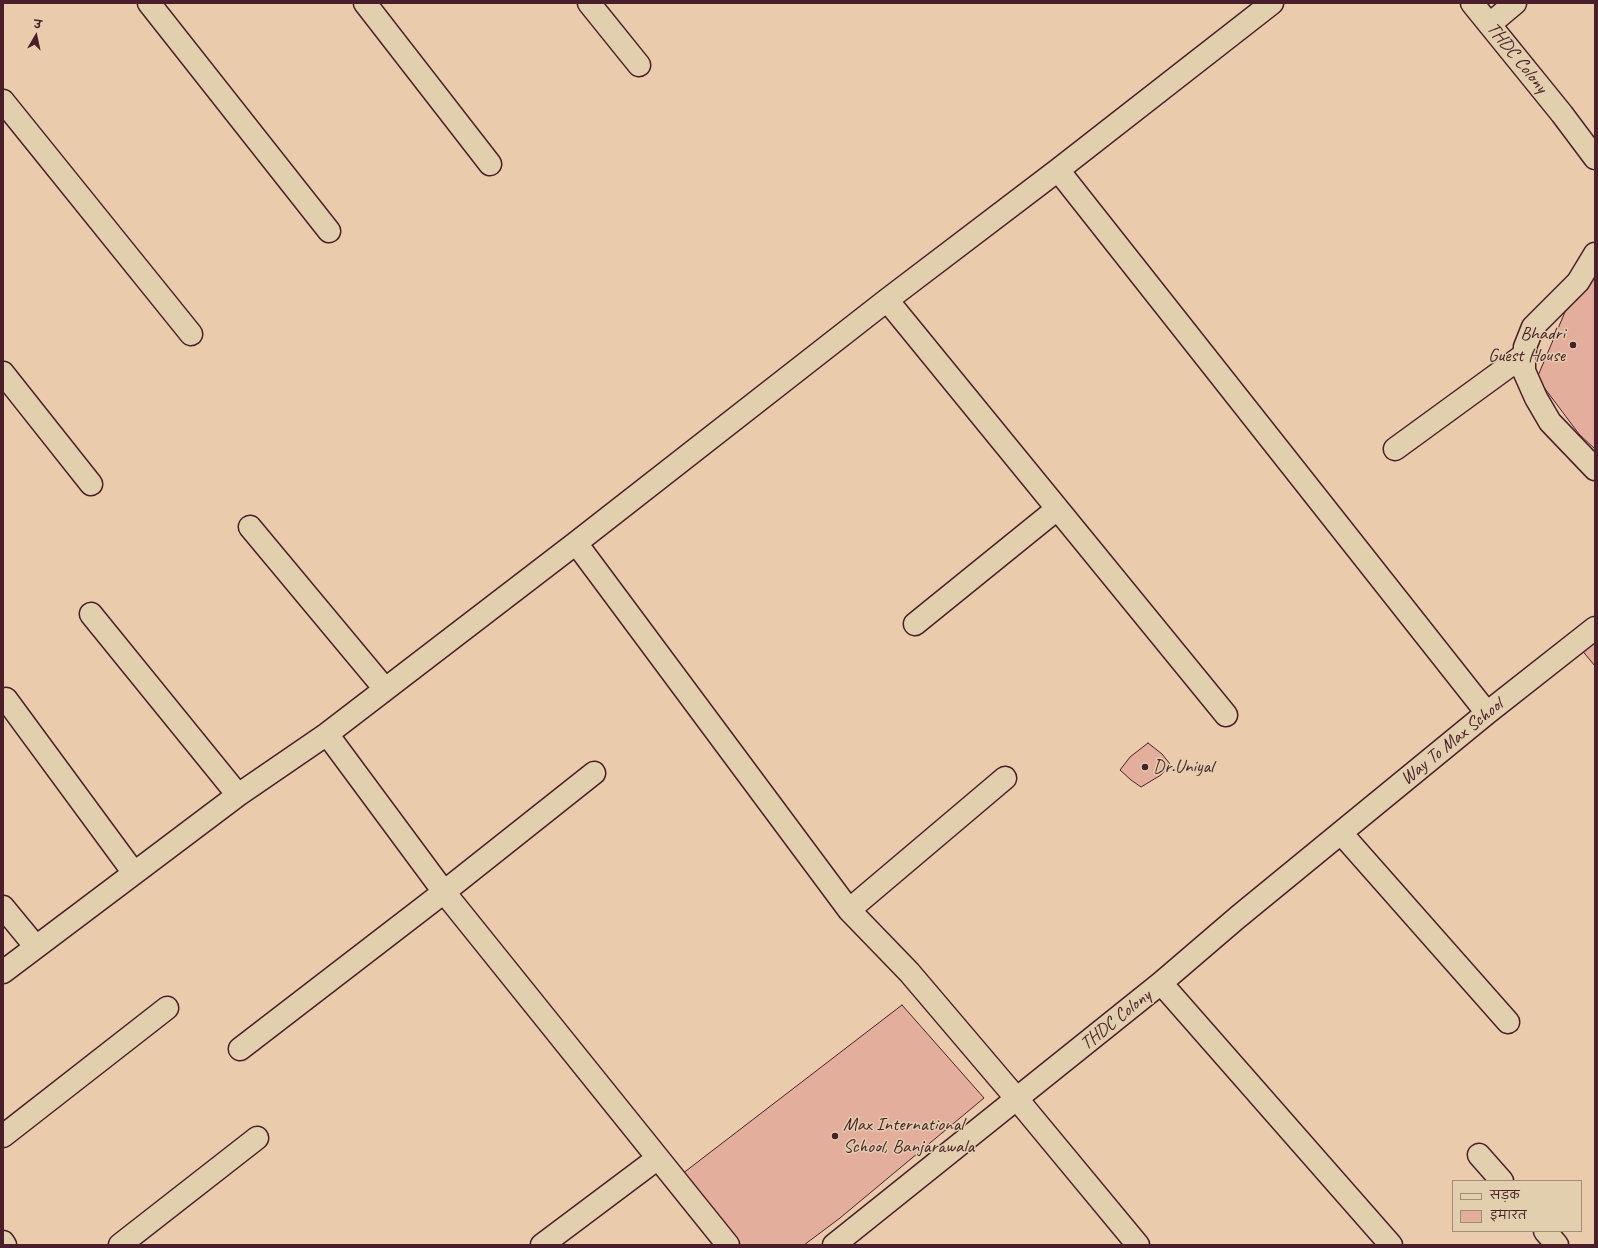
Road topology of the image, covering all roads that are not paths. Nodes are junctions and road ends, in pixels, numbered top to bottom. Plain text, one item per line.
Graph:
1 (149, 3) edge
2 (365, 3) edge
3 (589, 3) edge
4 (1272, 3) edge
5 (1472, 3) edge
6 (1515, 3) edge
7 (1490, 24) junction
8 (639, 65) dead end
9 (3, 101) edge
10 (1595, 158) edge
11 (490, 164) dead end
12 (1058, 170) junction
13 (329, 230) dead end
14 (1595, 254) edge
15 (887, 300) junction
16 (191, 334) dead end
17 (1524, 355) junction
18 (3, 373) edge
19 (1395, 449) dead end
20 (1595, 469) edge
21 (91, 484) dead end
22 (1057, 509) junction
23 (250, 527) dead end
24 (576, 543) junction
25 (90, 614) dead end
26 (915, 624) dead end
27 (1595, 628) edge
28 (385, 688) junction
29 (6, 699) dead end
30 (1487, 713) junction
31 (1226, 715) dead end
32 (327, 734) junction
33 (594, 773) dead end
34 (1005, 778) dead end
35 (238, 795) junction
36 (1341, 833) junction
37 (1310, 857) joint
38 (134, 873) junction
39 (444, 892) junction
40 (3, 907) edge
41 (849, 910) junction
42 (36, 947) junction
43 (3, 972) edge
44 (1161, 983) junction
45 (168, 1008) dead end
46 (1508, 1022) dead end
47 (240, 1049) dead end
48 (1017, 1099) junction
49 (3, 1136) edge
50 (257, 1138) dead end
51 (1479, 1155) dead end
52 (658, 1158) junction
53 (1501, 1180) edge
54 (1546, 1232) edge
55 (3, 1242) edge
56 (6, 1245) edge
57 (120, 1245) edge
58 (542, 1245) edge
59 (728, 1245) edge
60 (834, 1245) edge
61 (1138, 1245) edge
62 (1391, 1245) edge
63 (1557, 1245) edge

1 - 13 street
2 - 11 street
3 - 8 street
4 - 12 street
5 - 7 street, THDC Colony
6 - 7 street
7 - 10 street, THDC Colony
9 - 16 street
12 - 15 street
12 - 30 street
14 - 17 street
15 - 22 street
15 - 24 street
17 - 19 street
17 - 20 street
18 - 21 street
22 - 26 street
22 - 31 street
23 - 28 street
24 - 28 street
24 - 41 street
25 - 35 street
27 - 30 street, Way To Max School
28 - 32 street
29 - 38 street
30 - 36 street, Way To Max School
32 - 35 street
32 - 39 street
33 - 39 street
34 - 41 street
35 - 38 street
36 - 37 street, Way To Max School
36 - 46 street
37 - 44 street, THDC Colony
38 - 42 street
39 - 47 street
39 - 52 street
40 - 42 street
41 - 48 street
42 - 43 street
44 - 48 street, THDC Colony
44 - 62 street
45 - 49 street
48 - 60 street, THDC Colony
48 - 61 street
50 - 57 street
51 - 53 street
52 - 58 street
52 - 59 street
54 - 63 street
55 - 56 street

